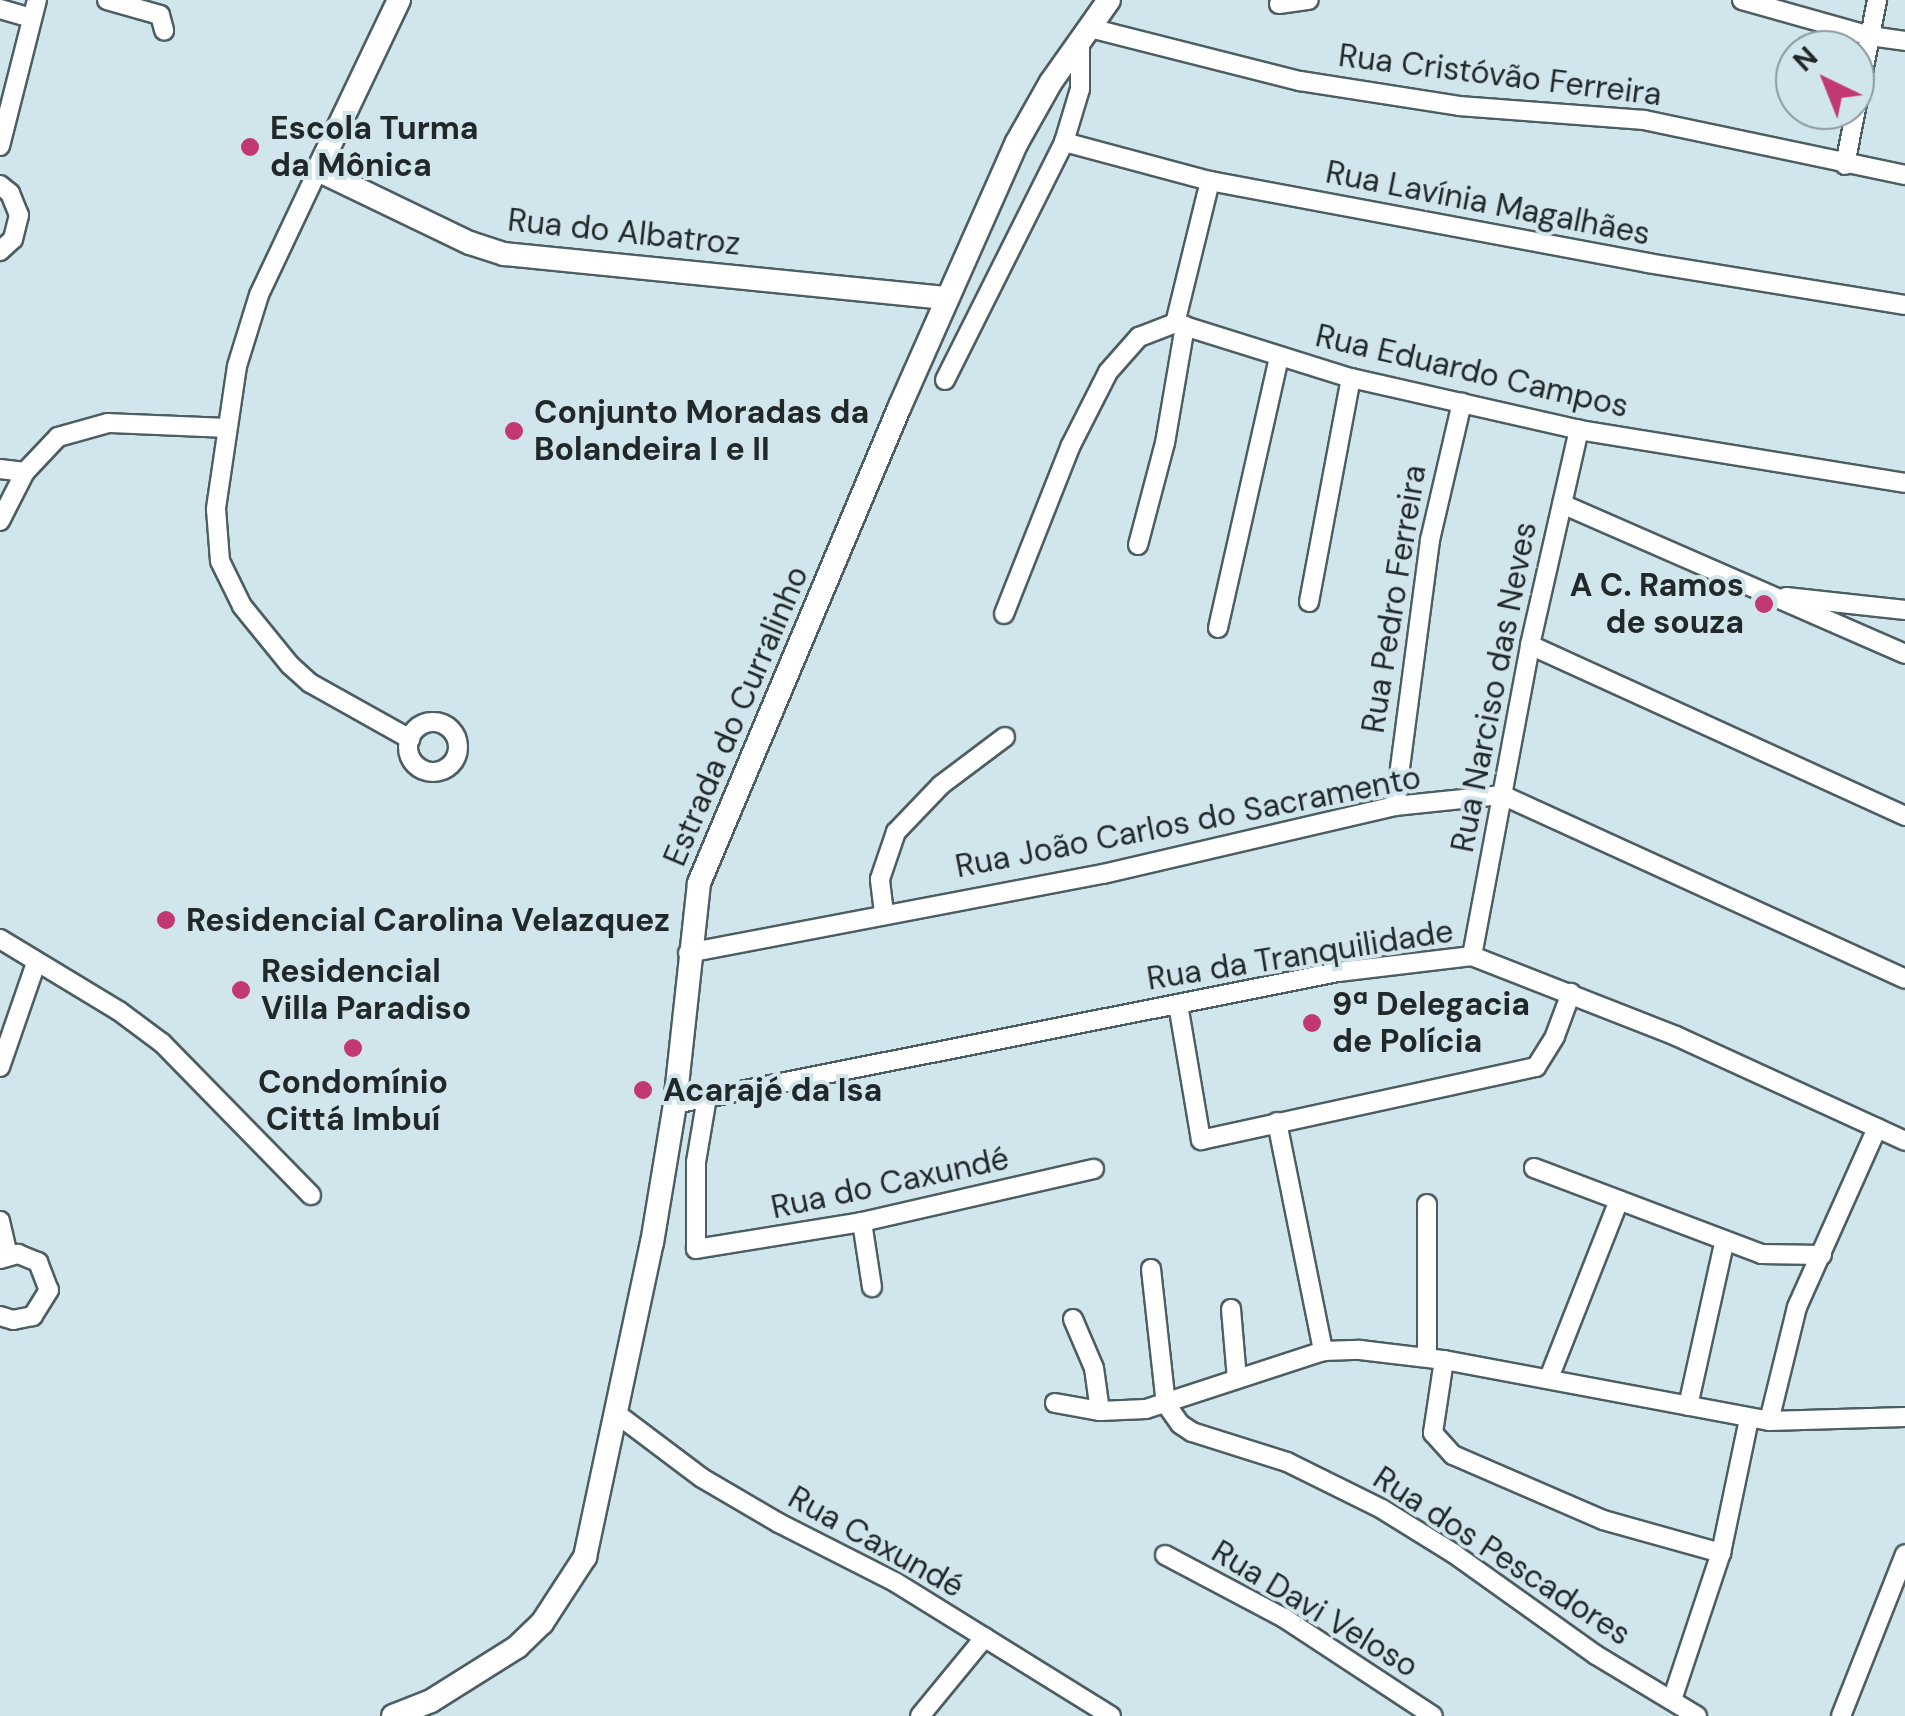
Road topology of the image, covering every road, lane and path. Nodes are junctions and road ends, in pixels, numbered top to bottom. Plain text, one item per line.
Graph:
1 (106, 0) edge
2 (399, 0) edge
3 (1108, 0) edge
4 (1309, 0) edge
5 (1742, 0) edge
6 (1877, 0) edge
7 (1278, 4) dead end
8 (0, 9) edge
9 (35, 9) edge
10 (164, 30) dead end
11 (1849, 30) edge
12 (1871, 30) edge
13 (1085, 36) junction
14 (1875, 37) edge
15 (1905, 41) edge
16 (1852, 130) edge
17 (1064, 142) junction
18 (0, 146) edge
19 (1846, 164) junction
20 (318, 170) junction
21 (1905, 176) edge
22 (1210, 181) junction
23 (0, 185) edge
24 (0, 251) edge
25 (946, 298) junction
26 (1905, 305) edge
27 (1180, 325) junction
28 (1279, 358) junction
29 (1351, 378) junction
30 (946, 380) dead end
31 (1462, 404) junction
32 (225, 428) junction
33 (1579, 430) junction
34 (0, 469) edge
35 (25, 472) junction
36 (1905, 483) edge
37 (1562, 504) junction
38 (0, 521) edge
39 (1138, 545) dead end
40 (1771, 596) junction
41 (1309, 602) dead end
42 (1905, 610) edge
43 (1004, 614) dead end
44 (1218, 628) dead end
45 (1530, 645) junction
46 (1905, 654) edge
47 (1005, 737) dead end
48 (410, 739) dead end
49 (1502, 795) junction
50 (1396, 806) junction
51 (1905, 816) edge
52 (884, 913) junction
53 (0, 939) edge
54 (688, 953) junction
55 (1472, 956) junction
56 (36, 963) junction
57 (1905, 979) edge
58 (1571, 993) junction
59 (1178, 1004) junction
60 (0, 1067) edge
61 (708, 1098) junction
62 (675, 1104) junction
63 (1277, 1122) junction
64 (1877, 1128) junction
65 (1905, 1141) edge
66 (1534, 1168) dead end
67 (1094, 1169) dead end
68 (311, 1195) dead end
69 (1619, 1200) junction
70 (1427, 1204) dead end
71 (0, 1221) edge
72 (862, 1222) junction
73 (1724, 1242) junction
74 (1822, 1255) junction
75 (4, 1257) edge
76 (1151, 1270) dead end
77 (872, 1287) dead end
78 (1231, 1309) dead end
79 (0, 1316) edge
80 (1073, 1319) dead end
81 (1323, 1351) junction
82 (1435, 1358) junction
83 (1549, 1378) junction
84 (1237, 1379) junction
85 (1055, 1403) dead end
86 (1166, 1404) junction
87 (1688, 1406) junction
88 (1100, 1411) junction
89 (617, 1414) junction
90 (1905, 1417) edge
91 (1750, 1418) junction
92 (1769, 1421) junction
93 (1721, 1552) junction
94 (1165, 1554) dead end
95 (1905, 1554) edge
96 (985, 1636) junction
97 (1672, 1700) junction
98 (393, 1716) edge
99 (920, 1716) edge
100 (1111, 1716) edge
101 (1433, 1716) edge
102 (1697, 1716) edge
103 (1841, 1716) edge

1 - 10 street
2 - 20 street
3 - 13 street, Estrada do Curralinho
4 - 7 street
5 - 11 street
6 - 12 street
8 - 9 street
9 - 18 street
13 - 17 street
13 - 19 street, Rua Cristóvão Ferreira
13 - 25 street, Estrada do Curralinho
14 - 15 street
16 - 19 street
17 - 22 street, Rua Lavínia Magalhães
17 - 30 street
19 - 21 street, Rua Cristóvão Ferreira
20 - 25 street, Rua do Albatroz
20 - 32 street
22 - 26 street, Rua Lavínia Magalhães
22 - 27 street
23 - 24 street
25 - 54 street, Estrada do Curralinho
27 - 28 street, Rua Eduardo Campos
27 - 39 street
27 - 43 street
28 - 29 street, Rua Eduardo Campos
28 - 44 street
29 - 31 street, Rua Eduardo Campos
29 - 41 street
31 - 33 street, Rua Eduardo Campos
31 - 50 street, Rua Pedro Ferreira
32 - 35 street
32 - 48 street
33 - 36 street, Rua Eduardo Campos
33 - 37 street, Rua Narciso das Neves
34 - 35 street
35 - 38 street
37 - 40 street
37 - 45 street, Rua Narciso das Neves
40 - 42 street
40 - 46 street
45 - 49 street, Rua Narciso das Neves
45 - 51 street
47 - 52 street
49 - 50 street, Rua João Carlos do Sacramento
49 - 55 street, Rua Narciso das Neves
49 - 57 street
50 - 52 street, Rua João Carlos do Sacramento
52 - 54 street, Rua João Carlos do Sacramento
53 - 56 street
54 - 62 street, Estrada do Curralinho
55 - 58 street, Rua da Tranquilidade
55 - 59 street, Rua da Tranquilidade
56 - 60 street
56 - 68 street
58 - 63 street
58 - 64 street, Rua da Tranquilidade
59 - 61 street, Rua da Tranquilidade
59 - 63 street
61 - 62 street, Rua da Tranquilidade
61 - 72 street, Rua do Caxundé
62 - 89 street, Estrada do Curralinho
63 - 81 street
64 - 65 street, Rua da Tranquilidade
64 - 74 street
66 - 69 street
67 - 72 street, Rua do Caxundé
69 - 73 street
69 - 83 street
70 - 82 street
71 - 75 street
72 - 77 street
73 - 74 street
73 - 87 street
74 - 92 street
75 - 79 street
76 - 86 street
78 - 84 street
80 - 88 street
81 - 82 street
81 - 84 street
82 - 83 street
82 - 93 street
83 - 87 street
84 - 86 street
85 - 88 street
86 - 88 street
86 - 97 street, Rua dos Pescadores
87 - 91 street
89 - 96 street, Rua Caxundé
89 - 98 street, Estrada do Curralinho
90 - 92 street
91 - 92 street
91 - 93 street
93 - 97 street
94 - 101 street, Rua Davi Veloso
95 - 103 street
96 - 99 street
96 - 100 street, Rua Caxundé
97 - 102 street, Rua dos Pescadores

